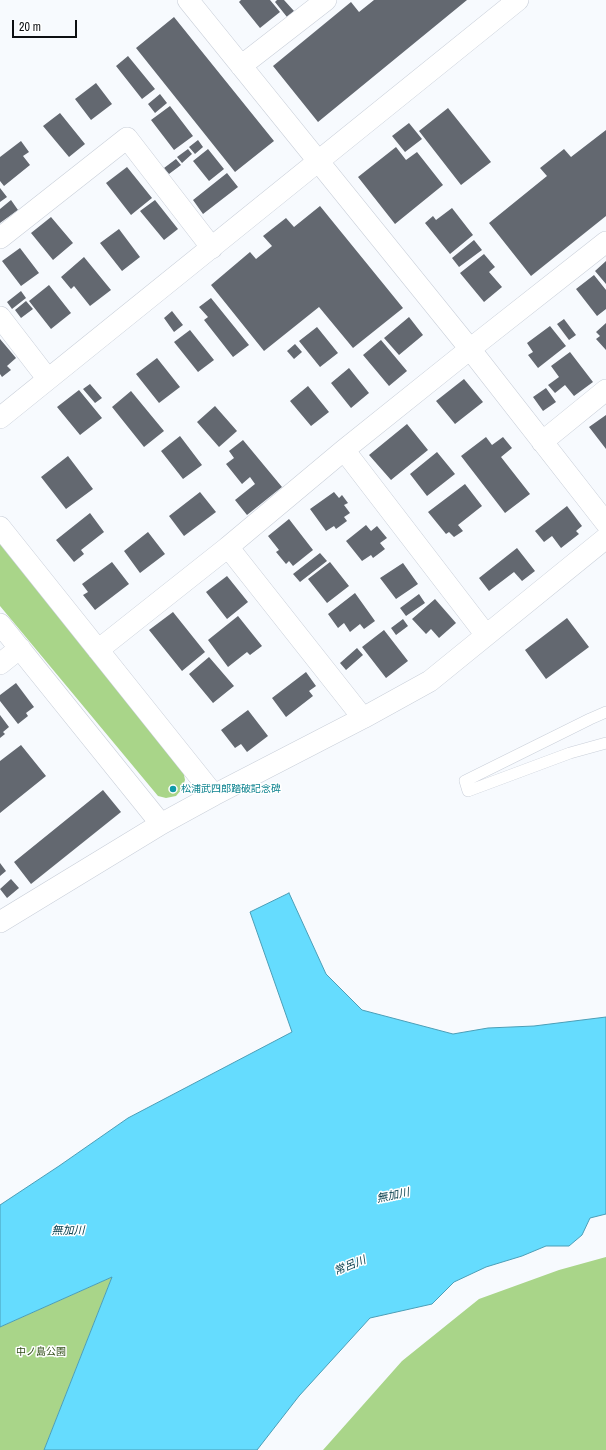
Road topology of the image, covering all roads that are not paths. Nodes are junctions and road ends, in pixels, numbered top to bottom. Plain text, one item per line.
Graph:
1 (188, 0) edge
2 (326, 0) edge
3 (518, 0) edge
4 (495, 7) edge
5 (241, 66) junction
6 (319, 162) junction
7 (0, 238) edge
8 (606, 242) edge
9 (212, 248) junction
10 (0, 317) edge
11 (470, 349) junction
12 (47, 378) junction
13 (606, 390) edge
14 (0, 418) edge
15 (542, 442) junction
16 (344, 450) junction
17 (606, 524) edge
18 (0, 527) edge
19 (606, 538) edge
20 (228, 546) junction
21 (0, 624) edge
22 (486, 635) junction
23 (20, 648) junction
24 (98, 650) junction
25 (0, 664) edge
26 (606, 712) edge
27 (363, 718) junction
28 (606, 743) edge
29 (214, 795) junction
30 (161, 824) junction
31 (0, 922) edge

1 - 5 street
2 - 5 street
3 - 4 street
4 - 6 street
5 - 6 street
6 - 9 street
6 - 11 street
7 - 9 street
8 - 11 street
9 - 12 street
10 - 12 street
11 - 15 street
11 - 16 street
12 - 14 street
13 - 15 street
15 - 17 street
16 - 20 street
16 - 22 street
18 - 24 street
19 - 22 street
20 - 24 street
20 - 27 street
21 - 23 street
22 - 27 street
23 - 25 street
23 - 30 street
24 - 29 street
26 - 28 lane
27 - 29 street
29 - 30 street
30 - 31 street

